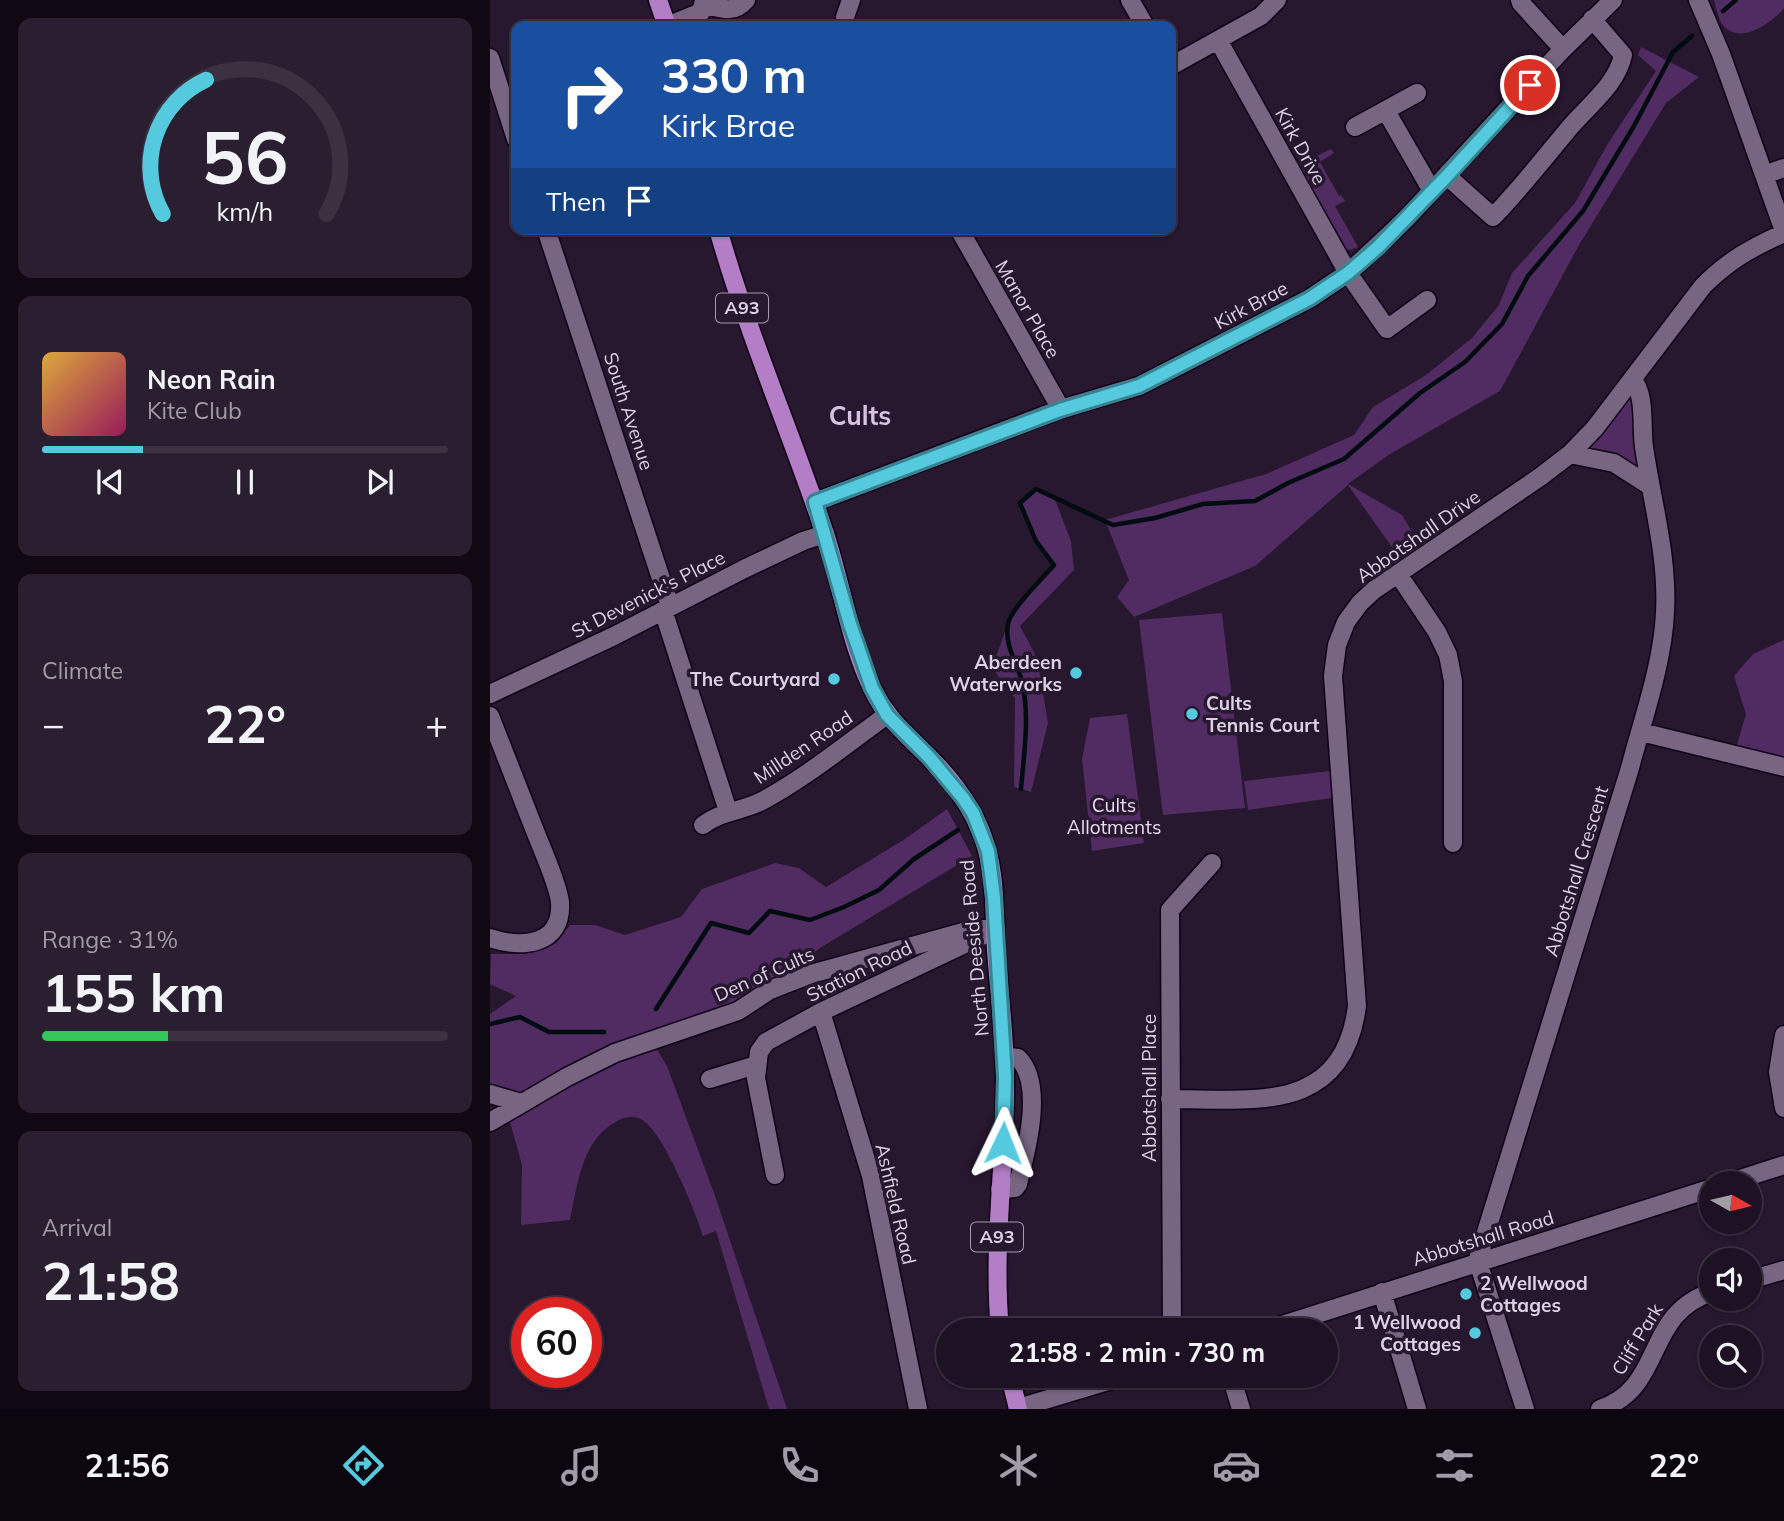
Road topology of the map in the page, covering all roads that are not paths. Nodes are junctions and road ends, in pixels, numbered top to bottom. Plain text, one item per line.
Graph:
1 (657, 0) edge
2 (746, 0) edge
3 (851, 0) edge
4 (1130, 0) edge
5 (1277, 0) edge
6 (1520, 0) edge
7 (1613, 0) edge
8 (1698, 0) edge
9 (704, 19) edge
10 (1592, 19) junction
11 (665, 21) edge
12 (845, 21) edge
13 (1142, 21) edge
14 (1218, 40) junction
15 (1563, 49) junction
16 (490, 58) edge
17 (1176, 63) edge
18 (1417, 93) dead end
19 (1385, 111) junction
20 (511, 123) edge
21 (1354, 127) dead end
22 (1784, 168) edge
23 (1764, 175) junction
24 (1447, 176) junction
25 (1432, 191) junction
26 (1784, 232) edge
27 (548, 235) edge
28 (720, 235) edge
29 (962, 235) edge
30 (1348, 273) junction
31 (1427, 300) dead end
32 (1633, 380) junction
33 (1060, 410) junction
34 (1570, 454) junction
35 (1650, 486) junction
36 (815, 502) junction
37 (825, 534) junction
38 (1398, 574) junction
39 (667, 608) junction
40 (490, 693) edge
41 (887, 715) junction
42 (490, 716) edge
43 (1641, 732) junction
44 (1784, 767) edge
45 (728, 811) junction
46 (703, 825) dead end
47 (1453, 843) dead end
48 (1212, 863) dead end
49 (995, 929) junction
50 (490, 938) edge
51 (821, 1012) junction
52 (1784, 1035) edge
53 (1004, 1056) junction
54 (756, 1065) junction
55 (710, 1079) dead end
56 (490, 1094) edge
57 (1170, 1099) junction
58 (521, 1103) junction
59 (1784, 1108) edge
60 (490, 1122) edge
61 (1784, 1165) edge
62 (1762, 1172) edge
63 (775, 1175) dead end
64 (1000, 1189) junction
65 (1699, 1192) edge
66 (1478, 1262) junction
67 (1784, 1270) edge
68 (1762, 1276) edge
69 (1382, 1292) junction
70 (1699, 1297) edge
71 (999, 1318) edge
72 (1171, 1318) edge
73 (1303, 1318) edge
74 (1013, 1388) edge
75 (1086, 1388) edge
76 (1235, 1388) edge
77 (918, 1409) edge
78 (1018, 1409) edge
79 (1241, 1409) edge
80 (1417, 1409) edge
81 (1525, 1409) edge
82 (1600, 1409) edge

1 - 11 main road
2 - 9 street
3 - 12 street
4 - 13 street
5 - 14 street
6 - 15 street
7 - 10 street, Kirk Brae
8 - 23 street
10 - 15 street, Kirk Brae
10 - 24 street
14 - 17 street
14 - 30 street, Kirk Drive
15 - 24 street, Kirk Brae
16 - 20 street
18 - 19 street
19 - 21 street
19 - 25 street
22 - 23 street
23 - 26 street
24 - 25 street, Kirk Brae
25 - 30 street, Kirk Brae
26 - 32 street, Abbotshall Drive
27 - 39 street, South Avenue
28 - 36 main road, North Deeside Road / A93
29 - 33 street, Manor Place
30 - 31 street, Kirk Drive
30 - 33 street, Kirk Brae
32 - 34 street, Abbotshall Drive
32 - 35 street, Abbotshall Crescent
33 - 36 street, Kirk Brae
34 - 35 street
34 - 38 street, Abbotshall Drive
35 - 43 street, Abbotshall Crescent
36 - 37 main road, North Deeside Road / A93
37 - 39 street, St Devenick's Place
37 - 41 main road, North Deeside Road / A93
38 - 47 street
38 - 57 street, Abbotshall Drive
39 - 40 street, St Devenick's Place
39 - 45 street, South Avenue
41 - 45 street, Millden Road
41 - 49 main road, North Deeside Road / A93
42 - 50 street
43 - 44 street
43 - 66 street, Abbotshall Crescent
45 - 46 street, Millden Road
48 - 57 street, Abbotshall Place
49 - 51 street, Station Road
49 - 53 main road, North Deeside Road / A93
49 - 58 street, Den of Cults
51 - 54 street, Station Road
51 - 77 street, Ashfield Road
52 - 59 street
53 - 64 main road, North Deeside Road / A93
53 - 64 street, North Deeside Road
54 - 55 street
54 - 63 street
56 - 58 street
57 - 72 street, Abbotshall Place
58 - 60 street, Den of Cults
61 - 62 street
64 - 71 main road, North Deeside Road / A93
65 - 66 street, Abbotshall Road
66 - 69 street, Abbotshall Road
66 - 81 street
67 - 68 street
69 - 73 street, Abbotshall Road
69 - 80 street
70 - 82 street, Cliff Park
74 - 78 main road
75 - 78 street
76 - 79 street

